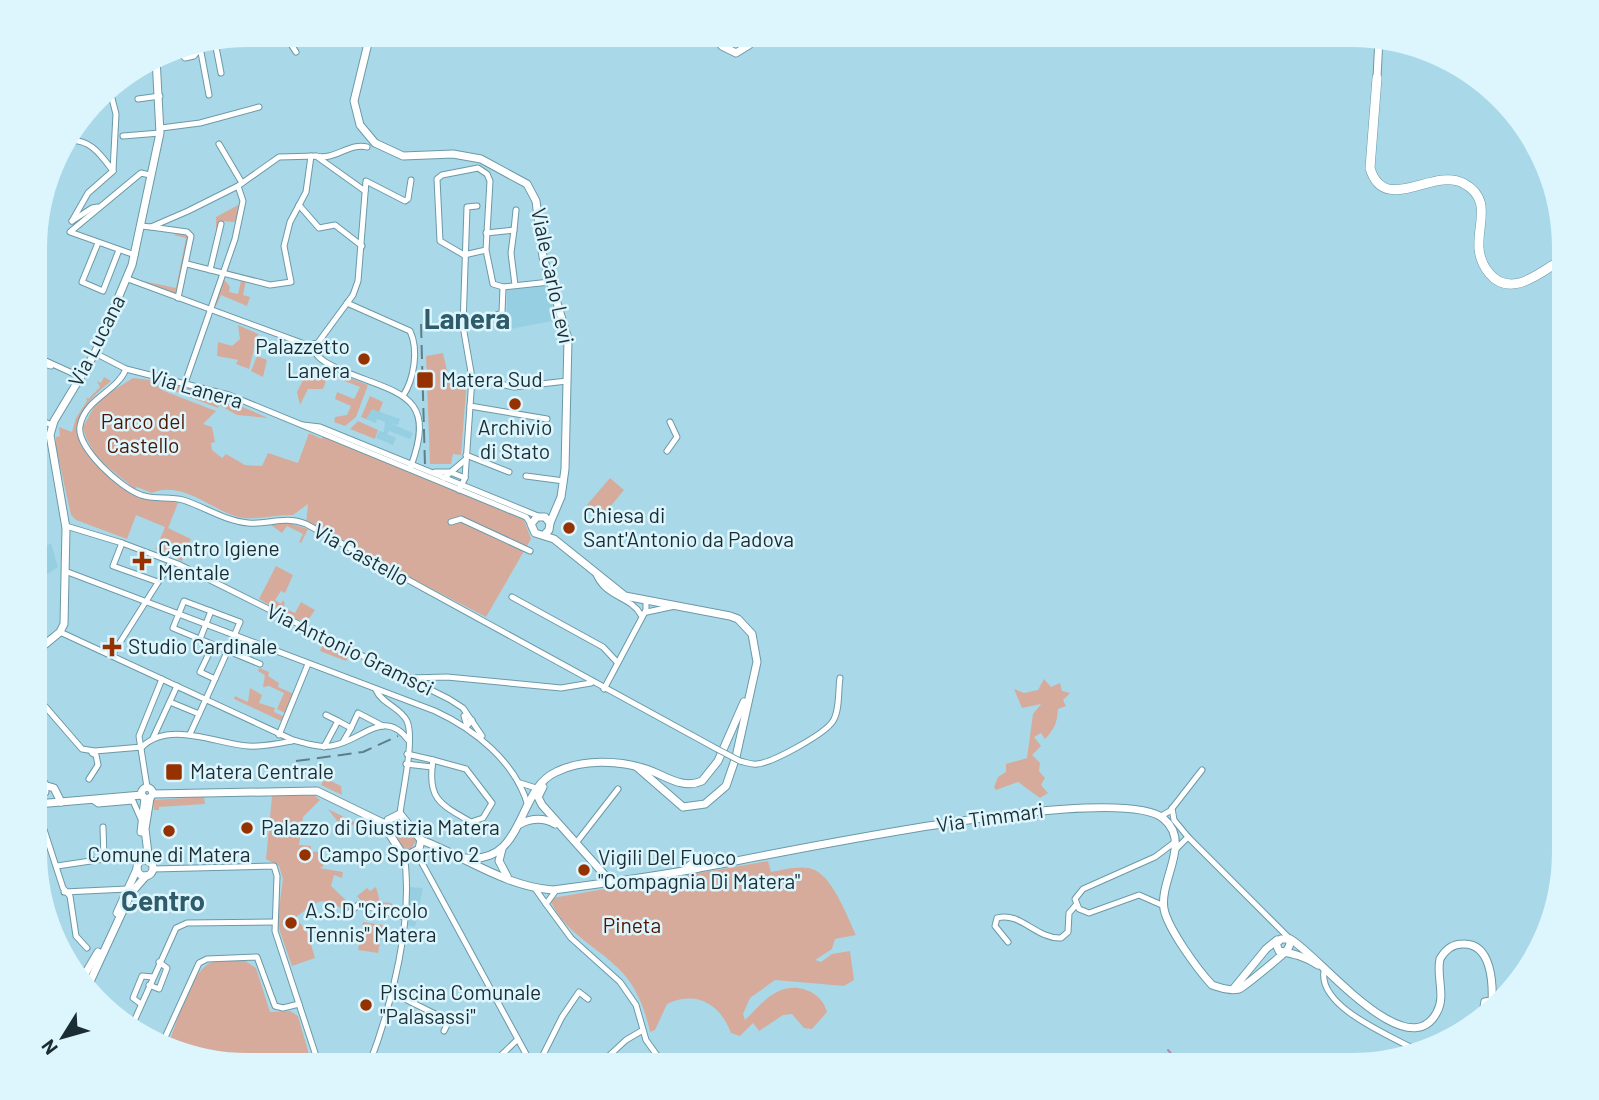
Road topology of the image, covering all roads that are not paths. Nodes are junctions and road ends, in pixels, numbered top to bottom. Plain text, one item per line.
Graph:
1 (293, 47) edge
2 (365, 47) edge
3 (725, 47) edge
4 (745, 47) edge
5 (217, 50) edge
6 (1378, 50) edge
7 (296, 52) dead end
8 (202, 53) edge
9 (156, 69) edge
10 (221, 72) dead end
11 (1377, 78) joint
12 (209, 95) dead end
13 (160, 96) junction
14 (138, 99) dead end
15 (113, 100) edge
16 (259, 107) dead end
17 (160, 131) junction
18 (123, 135) dead end
19 (79, 140) edge
20 (219, 144) dead end
21 (367, 147) dead end
22 (312, 156) junction
23 (113, 171) junction
24 (150, 174) junction
25 (411, 180) dead end
26 (240, 184) junction
27 (365, 191) junction
28 (299, 205) junction
29 (477, 206) dead end
30 (98, 207) junction
31 (516, 209) dead end
32 (221, 223) dead end
33 (141, 226) junction
34 (151, 227) junction
35 (514, 230) junction
36 (486, 233) junction
37 (99, 243) junction
38 (362, 246) junction
39 (120, 250) junction
40 (486, 250) junction
41 (135, 255) junction
42 (464, 255) junction
43 (187, 264) junction
44 (1551, 266) edge
45 (209, 270) junction
46 (224, 274) junction
47 (128, 279) junction
48 (550, 282) junction
49 (515, 285) junction
50 (503, 287) junction
51 (178, 298) junction
52 (347, 303) junction
53 (210, 309) junction
54 (463, 326) junction
55 (317, 344) junction
56 (310, 346) junction
57 (315, 352) junction
58 (95, 353) junction
59 (47, 362) edge
60 (47, 365) edge
61 (60, 369) junction
62 (126, 369) junction
63 (81, 377) junction
64 (472, 379) junction
65 (567, 381) junction
66 (185, 383) junction
67 (402, 396) junction
68 (470, 406) junction
69 (547, 419) dead end
70 (670, 422) dead end
71 (47, 423) edge
72 (52, 425) junction
73 (667, 451) dead end
74 (466, 456) junction
75 (410, 467) junction
76 (430, 472) junction
77 (450, 472) junction
78 (509, 472) dead end
79 (526, 476) dead end
80 (465, 478) junction
81 (444, 481) junction
82 (564, 481) junction
83 (461, 488) junction
84 (557, 506) junction
85 (541, 516) junction
86 (451, 522) dead end
87 (531, 524) junction
88 (550, 525) junction
89 (66, 526) junction
90 (544, 535) junction
91 (122, 542) junction
92 (530, 551) dead end
93 (171, 562) junction
94 (585, 562) junction
95 (65, 572) junction
96 (594, 572) junction
97 (158, 582) junction
98 (513, 597) dead end
99 (646, 601) junction
100 (146, 602) junction
101 (675, 606) junction
102 (211, 611) junction
103 (178, 615) junction
104 (641, 616) junction
105 (205, 626) junction
106 (60, 632) junction
107 (234, 637) junction
108 (200, 639) junction
109 (48, 642) edge
110 (213, 645) junction
111 (228, 651) junction
112 (112, 655) junction
113 (617, 663) junction
114 (260, 664) dead end
115 (308, 664) junction
116 (407, 678) junction
117 (609, 678) junction
118 (840, 678) dead end
119 (162, 679) junction
120 (215, 679) junction
121 (595, 684) junction
122 (177, 686) junction
123 (604, 688) junction
124 (751, 688) junction
125 (376, 690) junction
126 (206, 700) junction
127 (170, 702) junction
128 (463, 708) junction
129 (48, 710) edge
130 (199, 714) junction
131 (326, 715) dead end
132 (464, 716) junction
133 (453, 719) junction
134 (472, 720) junction
135 (338, 721) junction
136 (383, 726) junction
137 (467, 726) junction
138 (351, 728) junction
139 (190, 734) junction
140 (279, 736) junction
141 (153, 738) junction
142 (293, 740) junction
143 (409, 741) junction
144 (343, 743) junction
145 (486, 743) junction
146 (142, 747) junction
147 (324, 747) junction
148 (86, 750) junction
149 (407, 754) junction
150 (433, 760) junction
151 (406, 764) junction
152 (432, 767) junction
153 (637, 767) junction
154 (565, 769) junction
155 (1202, 770) dead end
156 (89, 779) dead end
157 (519, 783) junction
158 (48, 786) edge
159 (147, 787) joint
160 (536, 788) junction
161 (618, 789) dead end
162 (147, 796) junction
163 (91, 799) junction
164 (61, 802) junction
165 (48, 803) edge
166 (529, 808) junction
167 (1172, 808) junction
168 (400, 814) junction
169 (1161, 816) junction
170 (141, 819) junction
171 (385, 824) junction
172 (518, 825) junction
173 (103, 827) dead end
174 (564, 830) junction
175 (48, 837) edge
176 (1188, 837) junction
177 (421, 840) junction
178 (506, 843) junction
179 (576, 843) junction
180 (1176, 845) junction
181 (416, 852) junction
182 (404, 854) junction
183 (461, 858) junction
184 (148, 864) junction
185 (57, 866) junction
186 (137, 869) junction
187 (599, 872) junction
188 (146, 876) junction
189 (510, 879) junction
190 (613, 883) junction
191 (592, 885) junction
192 (534, 887) junction
193 (127, 889) junction
194 (556, 889) junction
195 (64, 892) junction
196 (546, 904) junction
197 (1075, 904) junction
198 (1164, 906) junction
199 (346, 916) dead end
200 (404, 917) junction
201 (274, 922) junction
202 (1283, 939) junction
203 (1008, 942) dead end
204 (87, 948) dead end
205 (1285, 952) junction
206 (159, 962) junction
207 (1321, 968) junction
208 (86, 970) edge
209 (92, 977) edge
210 (153, 977) junction
211 (149, 985) junction
212 (1230, 990) junction
213 (391, 992) junction
214 (1492, 994) edge
215 (588, 999) dead end
216 (141, 1004) junction
217 (299, 1004) junction
218 (135, 1017) edge
219 (643, 1030) junction
220 (444, 1031) dead end
221 (166, 1035) edge
222 (517, 1040) junction
223 (1407, 1045) edge
224 (315, 1052) edge
225 (373, 1052) edge
226 (504, 1052) edge
227 (524, 1052) edge
228 (544, 1052) edge
229 (613, 1052) edge
230 (656, 1052) edge

1 - 7 street
2 - 48 main road, Viale Carlo Levi
3 - 4 main road
5 - 10 street
6 - 11 main road
8 - 12 street
9 - 13 main road, Via Lucana
11 - 44 highway
13 - 14 street
13 - 17 main road, Via Lucana
15 - 23 street
16 - 17 street
17 - 18 street
17 - 24 main road, Via Lucana
19 - 23 street
20 - 26 street
21 - 22 street
22 - 26 street
22 - 27 street
22 - 28 street
23 - 30 street
24 - 30 street
24 - 33 main road, Via Lucana
25 - 27 street
26 - 34 street
26 - 46 street
27 - 38 street
28 - 38 street
28 - 46 street
29 - 42 street
30 - 37 street
31 - 35 street
32 - 45 street
33 - 34 street
33 - 41 main road, Via Lucana
34 - 43 street
35 - 36 street
35 - 49 street
36 - 40 street
36 - 42 street
37 - 39 street
37 - 39 street
38 - 52 street
39 - 41 street
40 - 42 street
40 - 50 street
41 - 47 main road, Via Lucana
42 - 54 street
43 - 45 street
43 - 51 street
45 - 46 street
46 - 53 street
47 - 51 street
47 - 58 main road, Via Lucana
48 - 49 street
48 - 65 main road, Viale Carlo Levi
49 - 50 street
50 - 54 street
51 - 53 street
52 - 55 street
52 - 67 street
53 - 56 street
53 - 66 street
54 - 64 street
55 - 56 street
55 - 57 street
56 - 57 street
57 - 67 street
58 - 62 street, Via Lanera
58 - 63 main road, Via Lucana
59 - 61 street
60 - 61 street
61 - 63 street
62 - 66 street, Via Lanera
62 - 121 street, Via Castello
63 - 72 main road, Via Lucana
64 - 65 street
64 - 68 street
65 - 82 main road, Viale Carlo Levi
66 - 75 street, Via Lanera
67 - 75 street
68 - 69 street
68 - 74 street
70 - 73 street
71 - 72 street
72 - 89 main road
74 - 77 street
74 - 78 street
74 - 80 street
75 - 76 street, Via Lanera
75 - 81 street, Via Lanera
76 - 77 street, Via Lanera
76 - 81 street, Via Lanera
77 - 80 street, Via Lanera
77 - 81 street
79 - 82 street
80 - 83 street
81 - 83 street, Via Lanera
82 - 84 main road, Viale Carlo Levi
83 - 85 street, Via Lanera
83 - 87 street, Via Lanera
84 - 85 main road
84 - 88 main road, Viale Carlo Levi
85 - 87 main road
85 - 88 main road
86 - 92 street
87 - 90 main road
88 - 90 main road, Viale Carlo Levi
88 - 94 main road
89 - 91 street, Via Antonio Gramsci
89 - 95 main road
90 - 94 main road
91 - 93 street, Via Antonio Gramsci
91 - 97 street
93 - 97 street
93 - 116 street, Via Antonio Gramsci
94 - 96 main road
95 - 100 street
95 - 106 main road
96 - 99 main road
96 - 104 street
97 - 100 street
98 - 113 street
99 - 101 main road
99 - 104 street
100 - 103 street
100 - 112 street
101 - 104 street
101 - 124 main road
102 - 103 street
102 - 105 street
102 - 107 street
103 - 105 street
103 - 108 street
104 - 113 street
105 - 107 street
105 - 108 street
106 - 109 main road
106 - 112 street
107 - 111 street
107 - 115 street
108 - 110 street
110 - 111 street
110 - 120 street
111 - 114 street
111 - 120 street
112 - 119 street
113 - 117 street
115 - 125 street
115 - 140 street
116 - 121 street
116 - 128 street, Via Antonio Gramsci
117 - 121 street
117 - 123 street
118 - 123 street, Via Castello, bridge
119 - 122 street
119 - 146 street
120 - 126 street
121 - 123 street, Via Castello
122 - 126 street
122 - 127 street
124 - 153 main road
124 - 153 main road
125 - 133 street
125 - 143 street
126 - 130 street
126 - 140 street
127 - 130 street
127 - 141 street
128 - 132 street
128 - 134 street, Via Antonio Gramsci
129 - 148 street
130 - 139 street
131 - 135 street
132 - 133 street
132 - 137 street
133 - 137 street
134 - 137 street
134 - 145 street, Via Antonio Gramsci
135 - 138 street
135 - 147 street
136 - 138 street
136 - 143 street
136 - 144 street
137 - 145 street
138 - 144 street
139 - 141 street
139 - 142 street
140 - 142 street
141 - 146 street
142 - 147 street
143 - 149 street
144 - 147 street
145 - 157 street
146 - 148 street
146 - 159 street
148 - 156 street
149 - 150 street
149 - 151 street
150 - 152 street
150 - 152 street
151 - 152 street
151 - 168 street
153 - 154 main road
154 - 160 main road
154 - 174 main road
155 - 167 street
157 - 160 street
157 - 166 street
158 - 164 main road
159 - 162 main road
160 - 166 main road
161 - 179 street
162 - 163 main road
162 - 170 main road
162 - 171 main road
162 - 184 main road
163 - 164 main road
163 - 170 street
164 - 165 main road
166 - 172 main road
167 - 169 street
167 - 176 street
168 - 171 main road
168 - 177 main road
169 - 180 main road
169 - 190 main road, Via Timmari
170 - 184 main road
171 - 182 main road
172 - 174 main road
172 - 178 main road
173 - 185 street
174 - 179 main road
175 - 185 street
176 - 180 street
176 - 202 street
177 - 181 main road
177 - 183 main road
178 - 183 main road
178 - 189 main road
179 - 187 main road
180 - 197 street
180 - 198 main road
181 - 182 main road
181 - 222 street
182 - 200 street
183 - 189 main road
184 - 186 main road
184 - 188 main road
184 - 201 street
185 - 195 street
186 - 188 main road
186 - 193 main road
187 - 190 main road
187 - 191 main road
188 - 209 main road
189 - 192 main road, Via Timmari
190 - 191 main road, Via Timmari
191 - 194 main road, Via Timmari
192 - 194 main road, Via Timmari
192 - 196 street
193 - 195 street
193 - 208 main road
194 - 196 street
195 - 204 street
196 - 219 street
197 - 198 street
197 - 203 street
198 - 212 main road
199 - 200 street
200 - 213 street
201 - 206 street
201 - 217 street
202 - 205 main road
202 - 205 main road
202 - 207 main road
202 - 212 main road
205 - 207 main road
205 - 212 main road
206 - 210 street
206 - 211 street
207 - 214 main road
207 - 223 street
210 - 211 street
210 - 216 street
211 - 216 street
213 - 220 street
213 - 225 street
215 - 228 street
216 - 218 street
217 - 221 street
217 - 224 street
219 - 229 street
219 - 230 street
222 - 226 street
222 - 227 street

